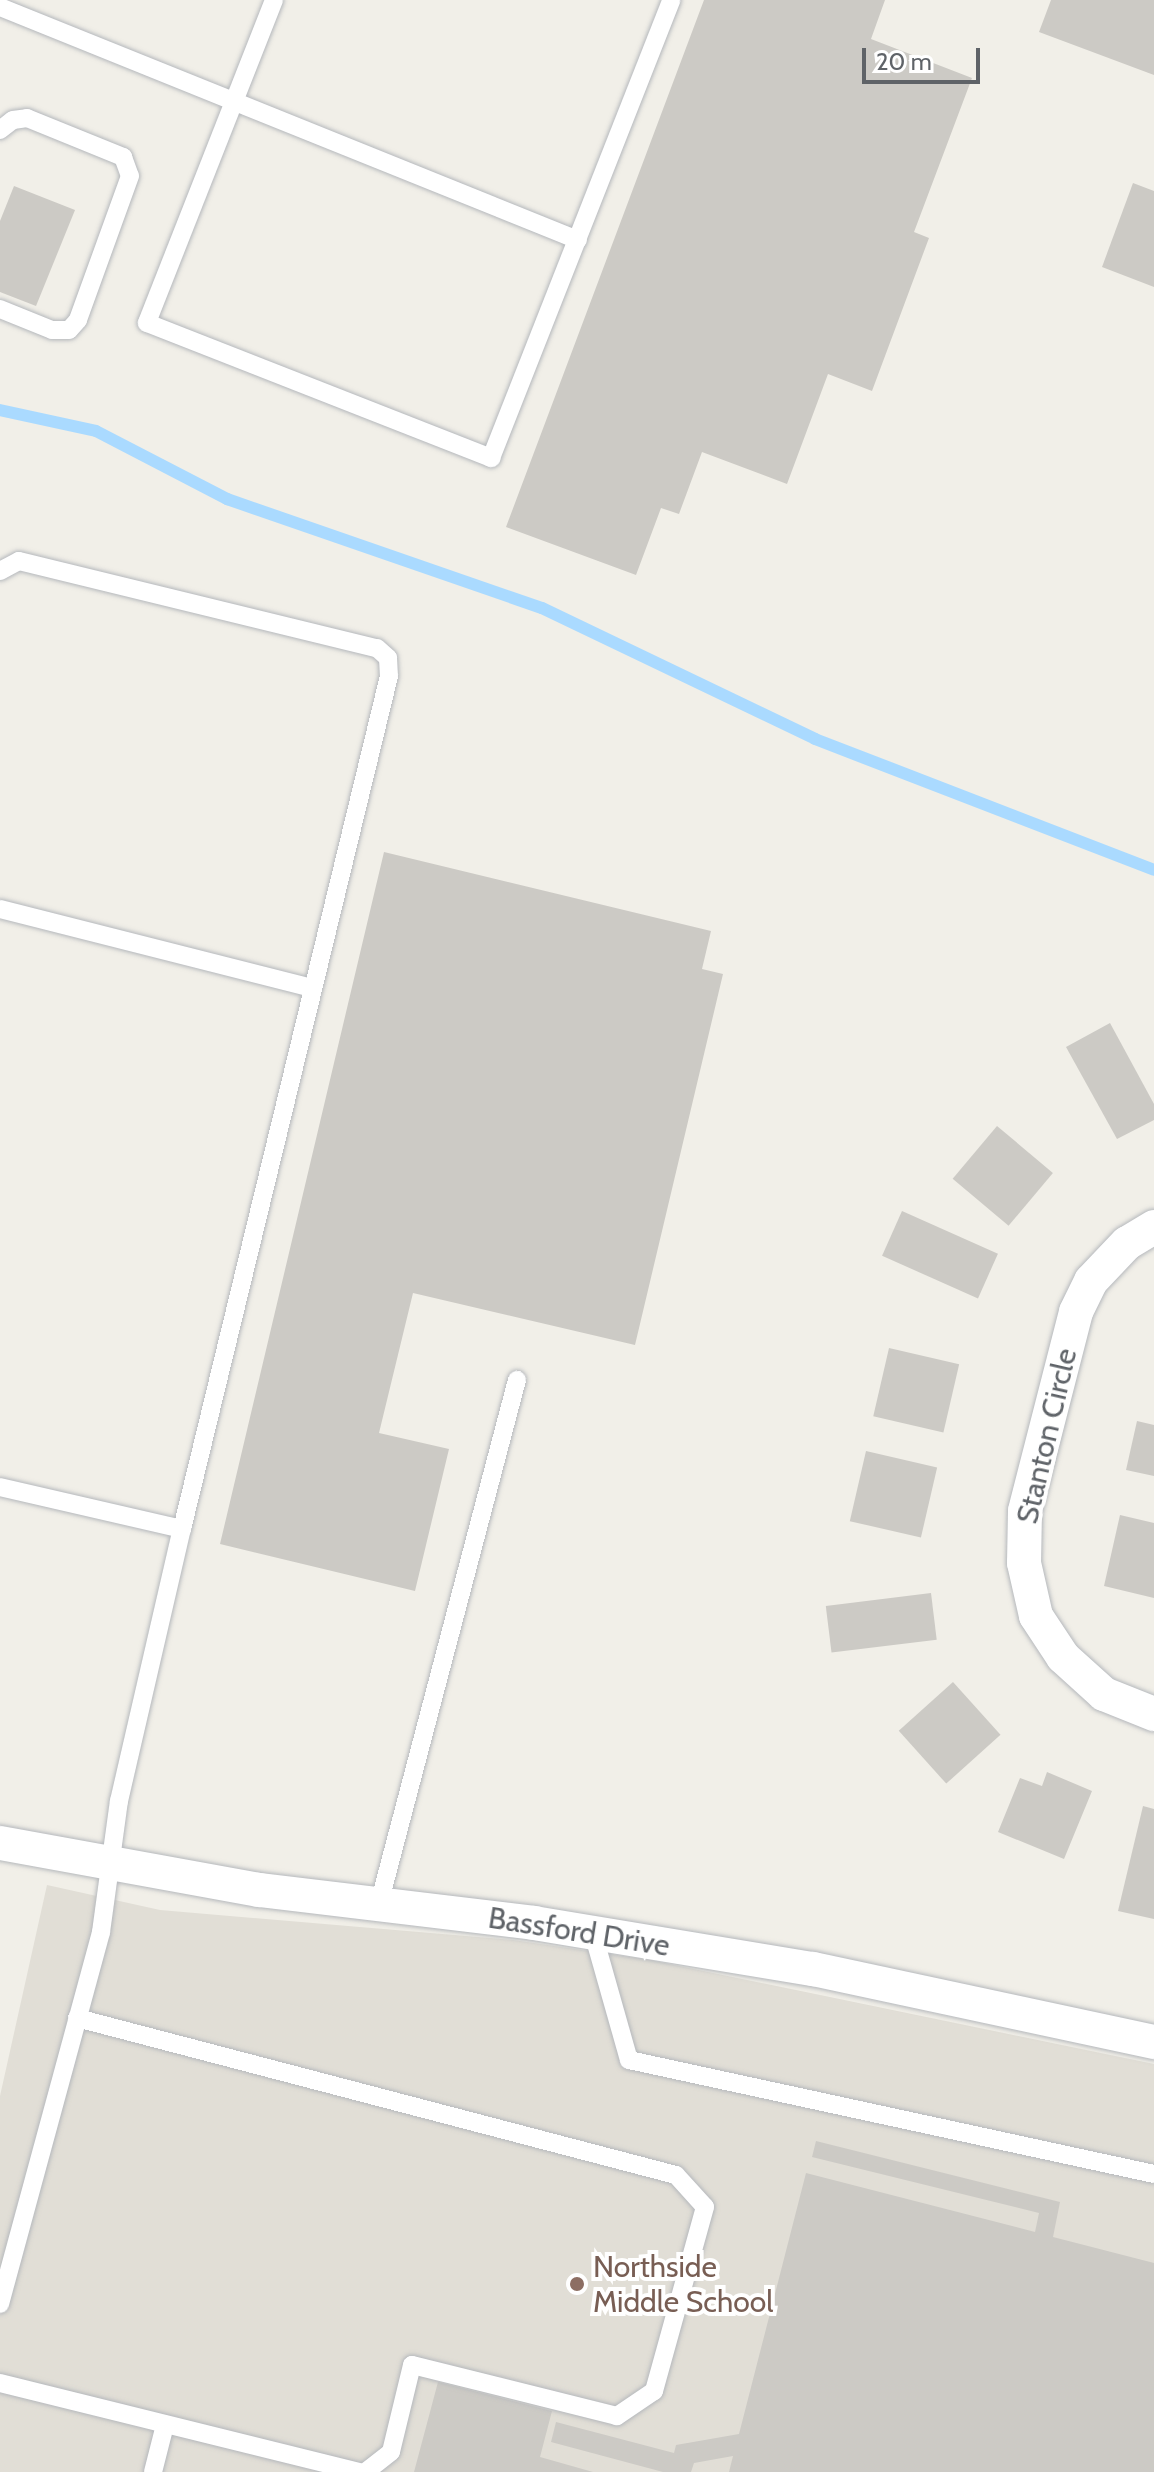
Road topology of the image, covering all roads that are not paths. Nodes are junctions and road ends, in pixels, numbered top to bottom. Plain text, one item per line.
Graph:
1 (274, 0) edge
2 (671, 0) edge
3 (0, 7) edge
4 (234, 103) junction
5 (0, 130) edge
6 (578, 240) junction
7 (0, 309) edge
8 (0, 571) edge
9 (0, 909) edge
10 (312, 988) junction
11 (1154, 1227) edge
12 (517, 1380) dead end
13 (0, 1487) edge
14 (182, 1529) junction
15 (1154, 1714) edge
16 (0, 1843) edge
17 (114, 1867) junction
18 (379, 1904) junction
19 (593, 1933) junction
20 (77, 2018) junction
21 (1154, 2042) edge
22 (1154, 2174) edge
23 (0, 2304) edge
24 (0, 2383) edge
25 (165, 2425) junction
26 (153, 2472) edge
27 (362, 2472) edge

1 - 4 lane
2 - 6 lane
3 - 4 lane
4 - 6 lane
4 - 6 lane
5 - 7 lane
8 - 10 lane
9 - 10 lane
10 - 14 lane
11 - 15 street, Stanton Circle
12 - 18 lane
13 - 14 lane
14 - 17 lane
16 - 17 street, Bassford Drive
17 - 18 street, Bassford Drive
17 - 20 lane
18 - 19 street, Bassford Drive
19 - 21 street, Bassford Drive
19 - 22 lane
20 - 23 lane
20 - 27 lane
24 - 25 lane
25 - 26 lane
25 - 27 lane

